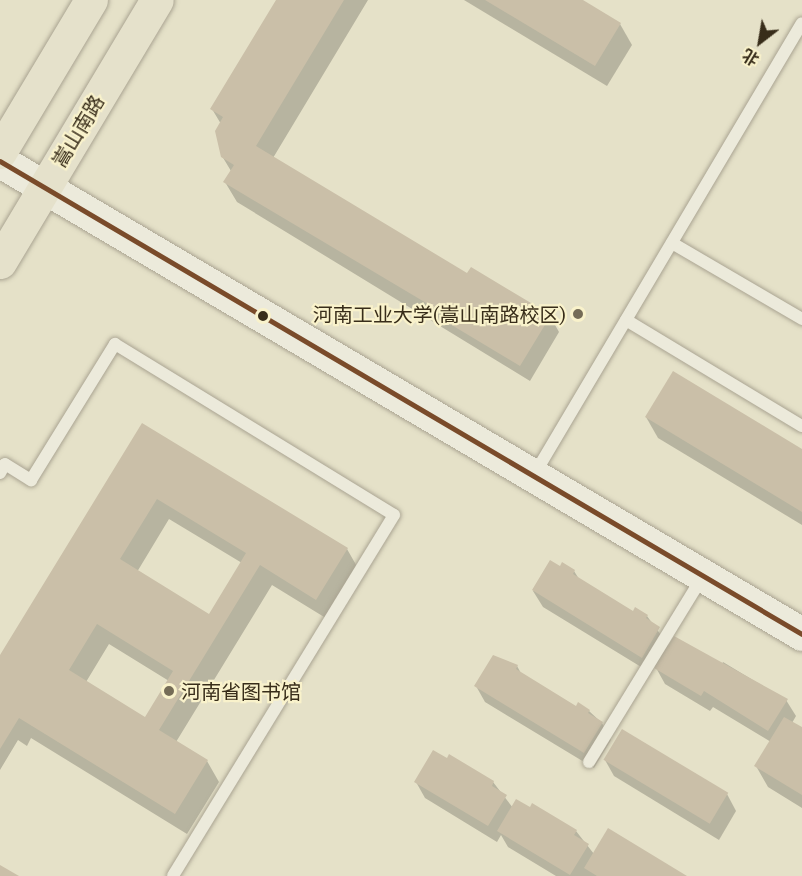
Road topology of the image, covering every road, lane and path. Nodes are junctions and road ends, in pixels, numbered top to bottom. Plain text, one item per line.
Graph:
1 (91, 0) edge
2 (157, 0) edge
3 (802, 23) edge
4 (0, 152) edge
5 (0, 161) edge
6 (45, 188) junction
7 (672, 243) junction
8 (0, 262) edge
9 (802, 319) edge
10 (626, 320) junction
11 (802, 426) edge
12 (0, 473) edge
13 (534, 476) junction
14 (703, 576) junction
15 (802, 634) edge
16 (590, 762) dead end
17 (173, 876) edge

1 - 4 main road
2 - 6 main road, 嵩山南路
3 - 7 lane
5 - 6 street
6 - 8 main road, 嵩山南路
6 - 13 street
7 - 9 lane
7 - 10 lane
10 - 11 lane
10 - 13 lane
12 - 17 lane
13 - 14 street
14 - 15 street
14 - 16 lane

